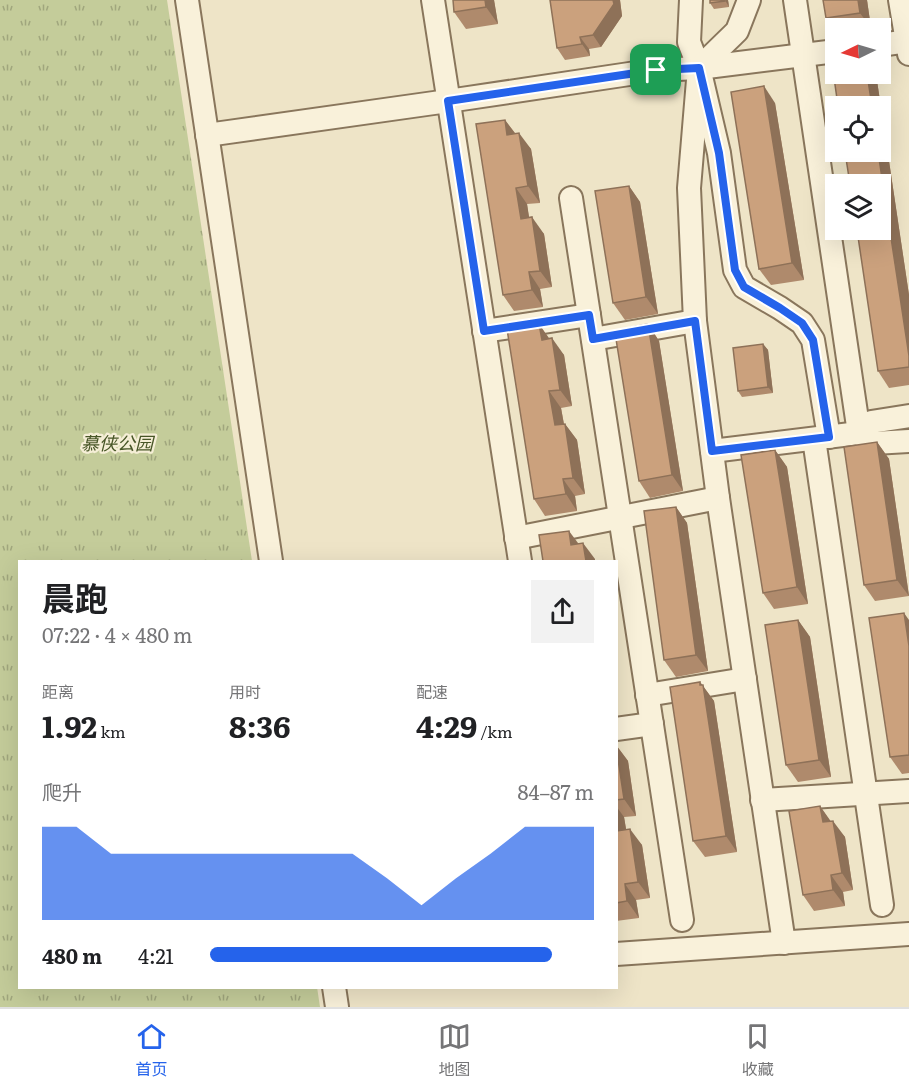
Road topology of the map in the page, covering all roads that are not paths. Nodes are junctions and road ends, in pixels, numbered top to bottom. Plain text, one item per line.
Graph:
1 (187, 0) edge
2 (433, 0) edge
3 (691, 0) edge
4 (749, 0) edge
5 (795, 0) edge
6 (900, 0) edge
7 (891, 45) edge
8 (908, 45) edge
9 (825, 53) edge
10 (804, 56) junction
11 (699, 68) junction
12 (448, 101) junction
13 (207, 135) junction
14 (571, 198) dead end
15 (589, 315) junction
16 (695, 321) junction
17 (484, 331) junction
18 (593, 339) junction
19 (909, 416) edge
20 (859, 434) junction
21 (821, 438) junction
22 (909, 441) edge
23 (712, 451) junction
24 (718, 498) junction
25 (620, 518) junction
26 (516, 538) junction
27 (271, 560) edge
28 (520, 560) edge
29 (745, 679) junction
30 (647, 694) junction
31 (652, 724) junction
32 (618, 729) edge
33 (909, 791) edge
34 (866, 794) junction
35 (762, 800) junction
36 (882, 905) dead end
37 (682, 920) dead end
38 (909, 934) edge
39 (784, 943) junction
40 (618, 954) edge
41 (334, 989) edge
42 (337, 1007) edge

1 - 13 street
2 - 12 street
3 - 11 street
4 - 11 street
5 - 10 street
6 - 8 street
7 - 8 street
9 - 10 street
10 - 11 street
10 - 20 street
11 - 12 street
11 - 16 street
11 - 21 street
12 - 13 street
12 - 17 street
13 - 27 street
14 - 15 street
15 - 17 street
15 - 18 street
16 - 18 street
16 - 23 street
17 - 26 street
18 - 25 street
19 - 20 street
20 - 21 street
20 - 22 street
21 - 23 street
21 - 34 street
23 - 24 street
24 - 25 street
24 - 29 street
25 - 26 street
25 - 30 street
26 - 28 street
29 - 30 street
29 - 35 street
30 - 31 street
31 - 32 street
31 - 37 street
33 - 34 street
34 - 35 street
34 - 36 street
35 - 39 street
38 - 39 street
39 - 40 street
41 - 42 street

